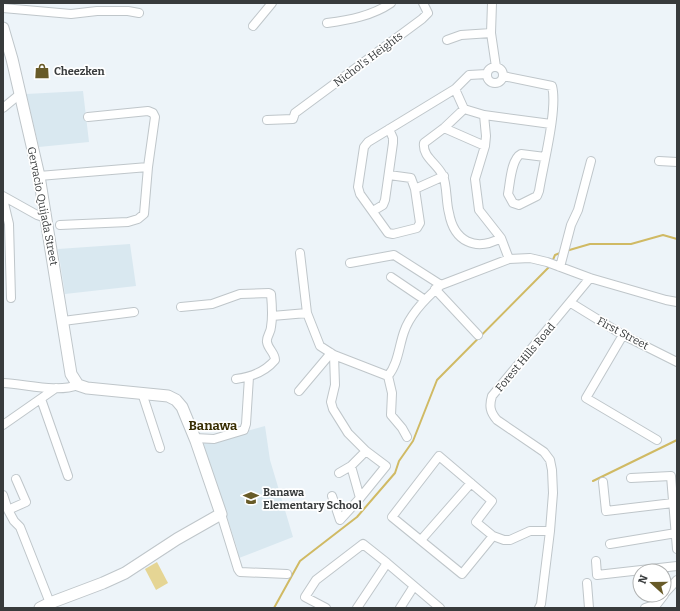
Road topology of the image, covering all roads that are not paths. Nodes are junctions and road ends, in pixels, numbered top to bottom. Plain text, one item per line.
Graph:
1 (272, 3) edge
2 (391, 3) edge
3 (423, 3) edge
4 (492, 3) edge
5 (3, 8) edge
6 (139, 13) dead end
7 (327, 23) dead end
8 (253, 26) dead end
9 (3, 28) edge
10 (491, 33) junction
11 (446, 40) dead end
12 (496, 67) junction
13 (487, 74) junction
14 (503, 76) junction
15 (455, 89) junction
16 (20, 94) junction
17 (3, 108) edge
18 (464, 109) junction
19 (484, 115) junction
20 (88, 117) dead end
21 (266, 120) dead end
22 (551, 124) junction
23 (444, 128) junction
24 (389, 129) junction
25 (486, 146) junction
26 (545, 157) junction
27 (591, 161) dead end
28 (659, 161) dead end
29 (677, 162) edge
30 (148, 167) junction
31 (389, 175) junction
32 (39, 176) junction
33 (444, 176) junction
34 (415, 189) junction
35 (3, 197) edge
36 (373, 212) junction
37 (46, 218) junction
38 (60, 225) dead end
39 (501, 238) junction
40 (300, 253) dead end
41 (509, 259) junction
42 (350, 264) dead end
43 (558, 267) junction
44 (392, 277) dead end
45 (590, 278) junction
46 (438, 287) junction
47 (11, 298) dead end
48 (425, 300) junction
49 (677, 302) edge
50 (571, 303) junction
51 (181, 307) dead end
52 (134, 312) dead end
53 (308, 313) junction
54 (272, 316) junction
55 (63, 321) junction
56 (478, 335) dead end
57 (623, 335) junction
58 (333, 354) junction
59 (677, 362) edge
60 (388, 376) junction
61 (249, 377) junction
62 (236, 379) dead end
63 (3, 383) edge
64 (78, 385) junction
65 (56, 388) junction
66 (299, 391) dead end
67 (142, 393) junction
68 (41, 399) junction
69 (3, 425) edge
70 (407, 437) dead end
71 (195, 438) junction
72 (657, 440) dead end
73 (160, 448) dead end
74 (366, 451) junction
75 (351, 466) junction
76 (339, 473) dead end
77 (68, 476) dead end
78 (631, 478) dead end
79 (16, 479) dead end
80 (603, 482) dead end
81 (471, 483) junction
82 (3, 495) edge
83 (332, 496) dead end
84 (360, 498) junction
85 (673, 503) junction
86 (8, 510) junction
87 (221, 514) junction
88 (550, 531) junction
89 (676, 533) junction
90 (493, 536) junction
91 (421, 540) junction
92 (610, 544) dead end
93 (677, 550) edge
94 (596, 561) dead end
95 (388, 563) junction
96 (677, 566) edge
97 (287, 574) dead end
98 (587, 583) dead end
99 (414, 586) junction
100 (658, 603) edge
101 (45, 606) edge
102 (326, 608) edge
103 (357, 608) edge
104 (400, 608) edge
105 (440, 608) edge
106 (539, 608) edge
107 (589, 608) edge
108 (645, 608) edge

1 - 8 street
2 - 7 street
3 - 21 street, Nichol's Heights
4 - 10 street
5 - 6 street
9 - 16 street, Gervacio Quijada Street
10 - 11 street
10 - 12 street
12 - 13 street
12 - 14 street
13 - 14 street
13 - 15 street
14 - 22 street
15 - 18 street
15 - 24 street
16 - 17 street
16 - 32 street, Gervacio Quijada Street
18 - 19 street
18 - 23 street
19 - 22 street
19 - 25 street
20 - 30 street
22 - 26 street
23 - 25 street
23 - 33 street
24 - 31 street
24 - 36 street
25 - 39 street
26 - 26 street
27 - 43 street
28 - 29 street
30 - 32 street
30 - 38 street
31 - 34 street
31 - 36 street
32 - 37 street, Gervacio Quijada Street
33 - 34 street
33 - 39 street
34 - 36 street
35 - 37 street
35 - 47 street
37 - 55 street, Gervacio Quijada Street
39 - 41 street
40 - 53 street
41 - 43 street
41 - 46 street
42 - 46 street
43 - 45 street
44 - 48 street
45 - 49 street
45 - 50 street, Forest Hills Road
46 - 48 street
46 - 56 street
48 - 60 street
50 - 57 street, First Street
50 - 88 street, Forest Hills Road
51 - 54 street
52 - 55 street
53 - 54 street
53 - 58 street
54 - 61 street
55 - 64 street, Gervacio Quijada Street
57 - 59 street, First Street
57 - 72 street
58 - 60 street
58 - 66 street
58 - 74 street
60 - 70 street
61 - 62 street
61 - 71 street
63 - 65 street
64 - 65 street
64 - 67 street
65 - 68 street
67 - 71 street
67 - 73 street
68 - 69 street
68 - 77 street
71 - 87 street
74 - 75 street
74 - 84 street
75 - 76 street
75 - 84 street
78 - 85 street
79 - 86 street
80 - 85 street
81 - 90 street
81 - 91 street
81 - 91 street
82 - 86 street
83 - 84 street
85 - 89 street
86 - 101 street
87 - 97 street
87 - 101 street
88 - 90 street
88 - 106 street, Forest Hills Road
89 - 92 street
89 - 93 street
90 - 91 street
94 - 96 street
95 - 99 street
95 - 102 street
95 - 103 street
98 - 107 street
99 - 104 street
99 - 105 street
100 - 108 street

